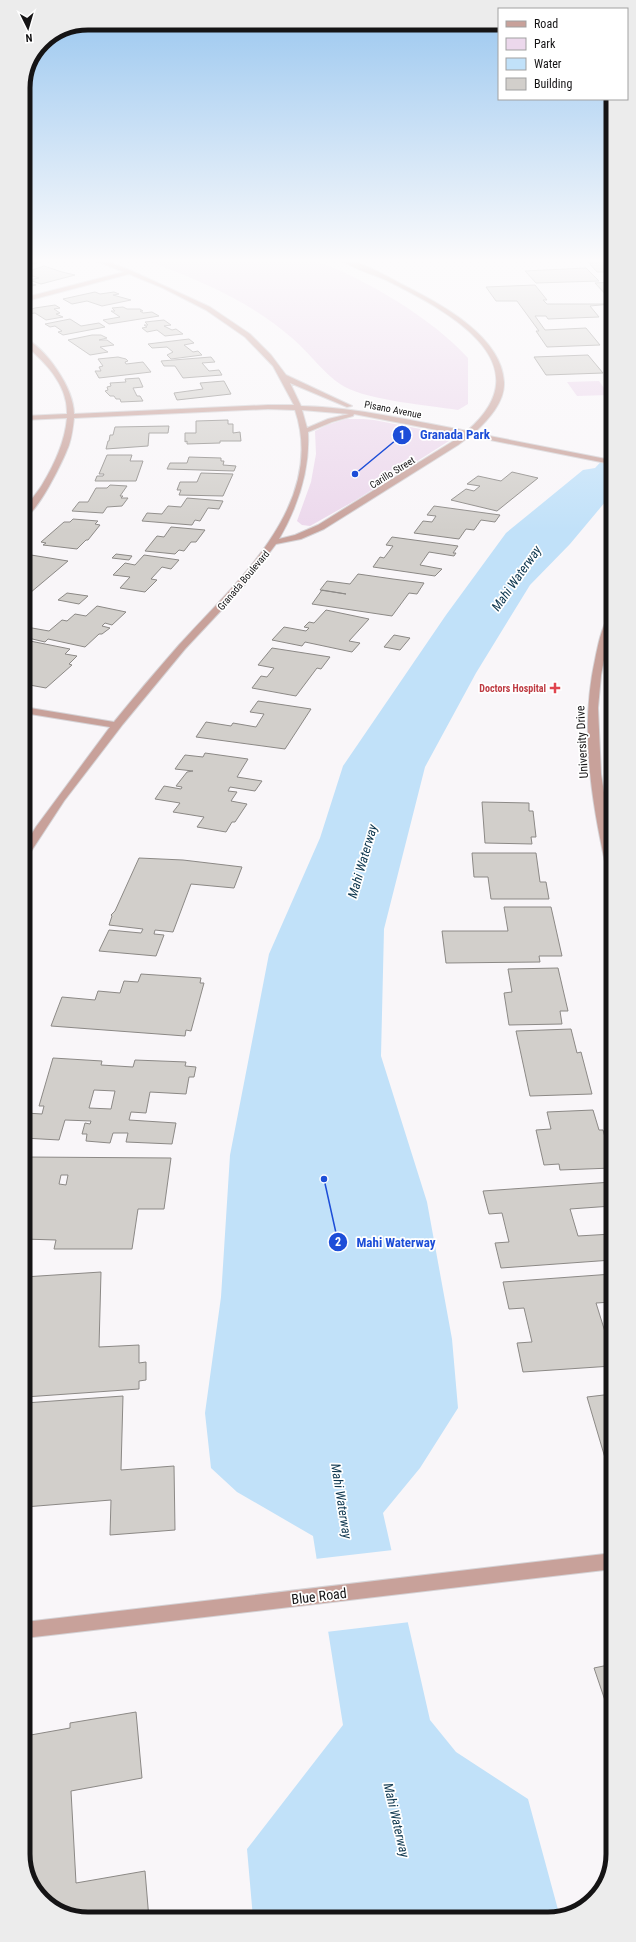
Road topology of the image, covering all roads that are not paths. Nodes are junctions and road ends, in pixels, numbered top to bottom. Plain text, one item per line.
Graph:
1 (35, 351) edge
2 (263, 351) edge
3 (492, 351) edge
4 (284, 377) junction
5 (299, 406) junction
6 (368, 414) junction
7 (72, 416) junction
8 (30, 418) edge
9 (305, 431) junction
10 (468, 434) junction
11 (606, 461) edge
12 (30, 508) edge
13 (274, 542) junction
14 (606, 631) edge
15 (30, 711) edge
16 (116, 725) junction
17 (606, 838) edge
18 (30, 844) edge
19 (606, 1562) edge
20 (30, 1629) edge

1 - 7 street
2 - 4 street, Granada Boulevard
3 - 10 street, Carillo Street
4 - 5 street, Granada Boulevard
4 - 6 street
5 - 6 street, Pisano Avenue
5 - 7 street, Pisano Avenue
5 - 9 street, Granada Boulevard
6 - 9 street
6 - 10 street, Pisano Avenue
7 - 8 street, Pisano Avenue
7 - 12 street
9 - 13 street, Granada Boulevard
10 - 11 street, Pisano Avenue
10 - 13 street, Carillo Street
13 - 16 street, Granada Boulevard
14 - 17 street, University Drive
15 - 16 street
16 - 18 street, Granada Boulevard
19 - 20 street, Blue Road

